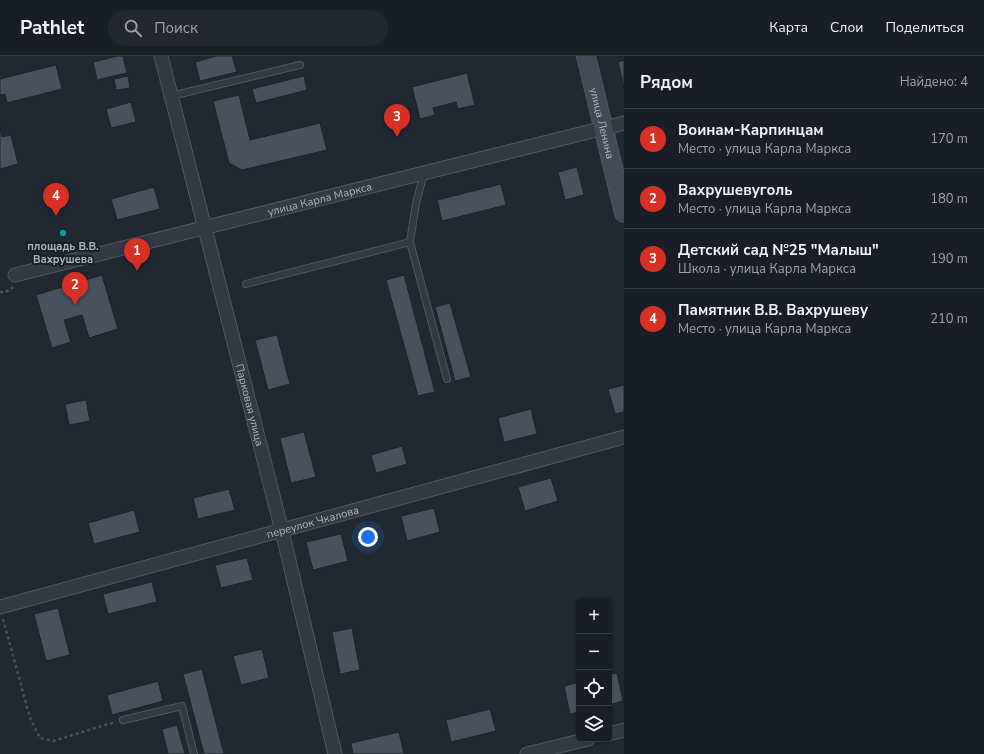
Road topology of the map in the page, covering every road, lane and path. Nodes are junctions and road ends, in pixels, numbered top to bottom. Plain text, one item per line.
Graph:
1 (161, 56) edge
2 (586, 56) edge
3 (300, 65) dead end
4 (171, 96) junction
5 (624, 122) edge
6 (603, 128) junction
7 (424, 173) junction
8 (624, 213) edge
9 (204, 228) junction
10 (410, 242) junction
11 (15, 275) dead end
12 (246, 284) dead end
13 (447, 379) dead end
14 (624, 437) edge
15 (282, 531) junction
16 (0, 608) edge
17 (123, 720) joint
18 (624, 730) edge
19 (612, 733) edge
20 (576, 742) edge
21 (194, 754) edge
22 (335, 754) edge
23 (527, 754) edge

1 - 4 street, Парковая улица
2 - 6 street, улица Ленина
3 - 4 lane
4 - 9 street, Парковая улица
5 - 6 street, улица Карла Маркса
6 - 7 street, улица Карла Маркса
6 - 8 street, улица Ленина
7 - 9 street, улица Карла Маркса
7 - 10 lane
9 - 11 street, улица Карла Маркса
9 - 15 street, Парковая улица
10 - 12 lane
10 - 13 lane
14 - 15 street, переулок Чкалова
15 - 16 street, переулок Чкалова
15 - 22 street, Парковая улица
16 - 17 path
17 - 21 lane
18 - 19 street
20 - 23 street

